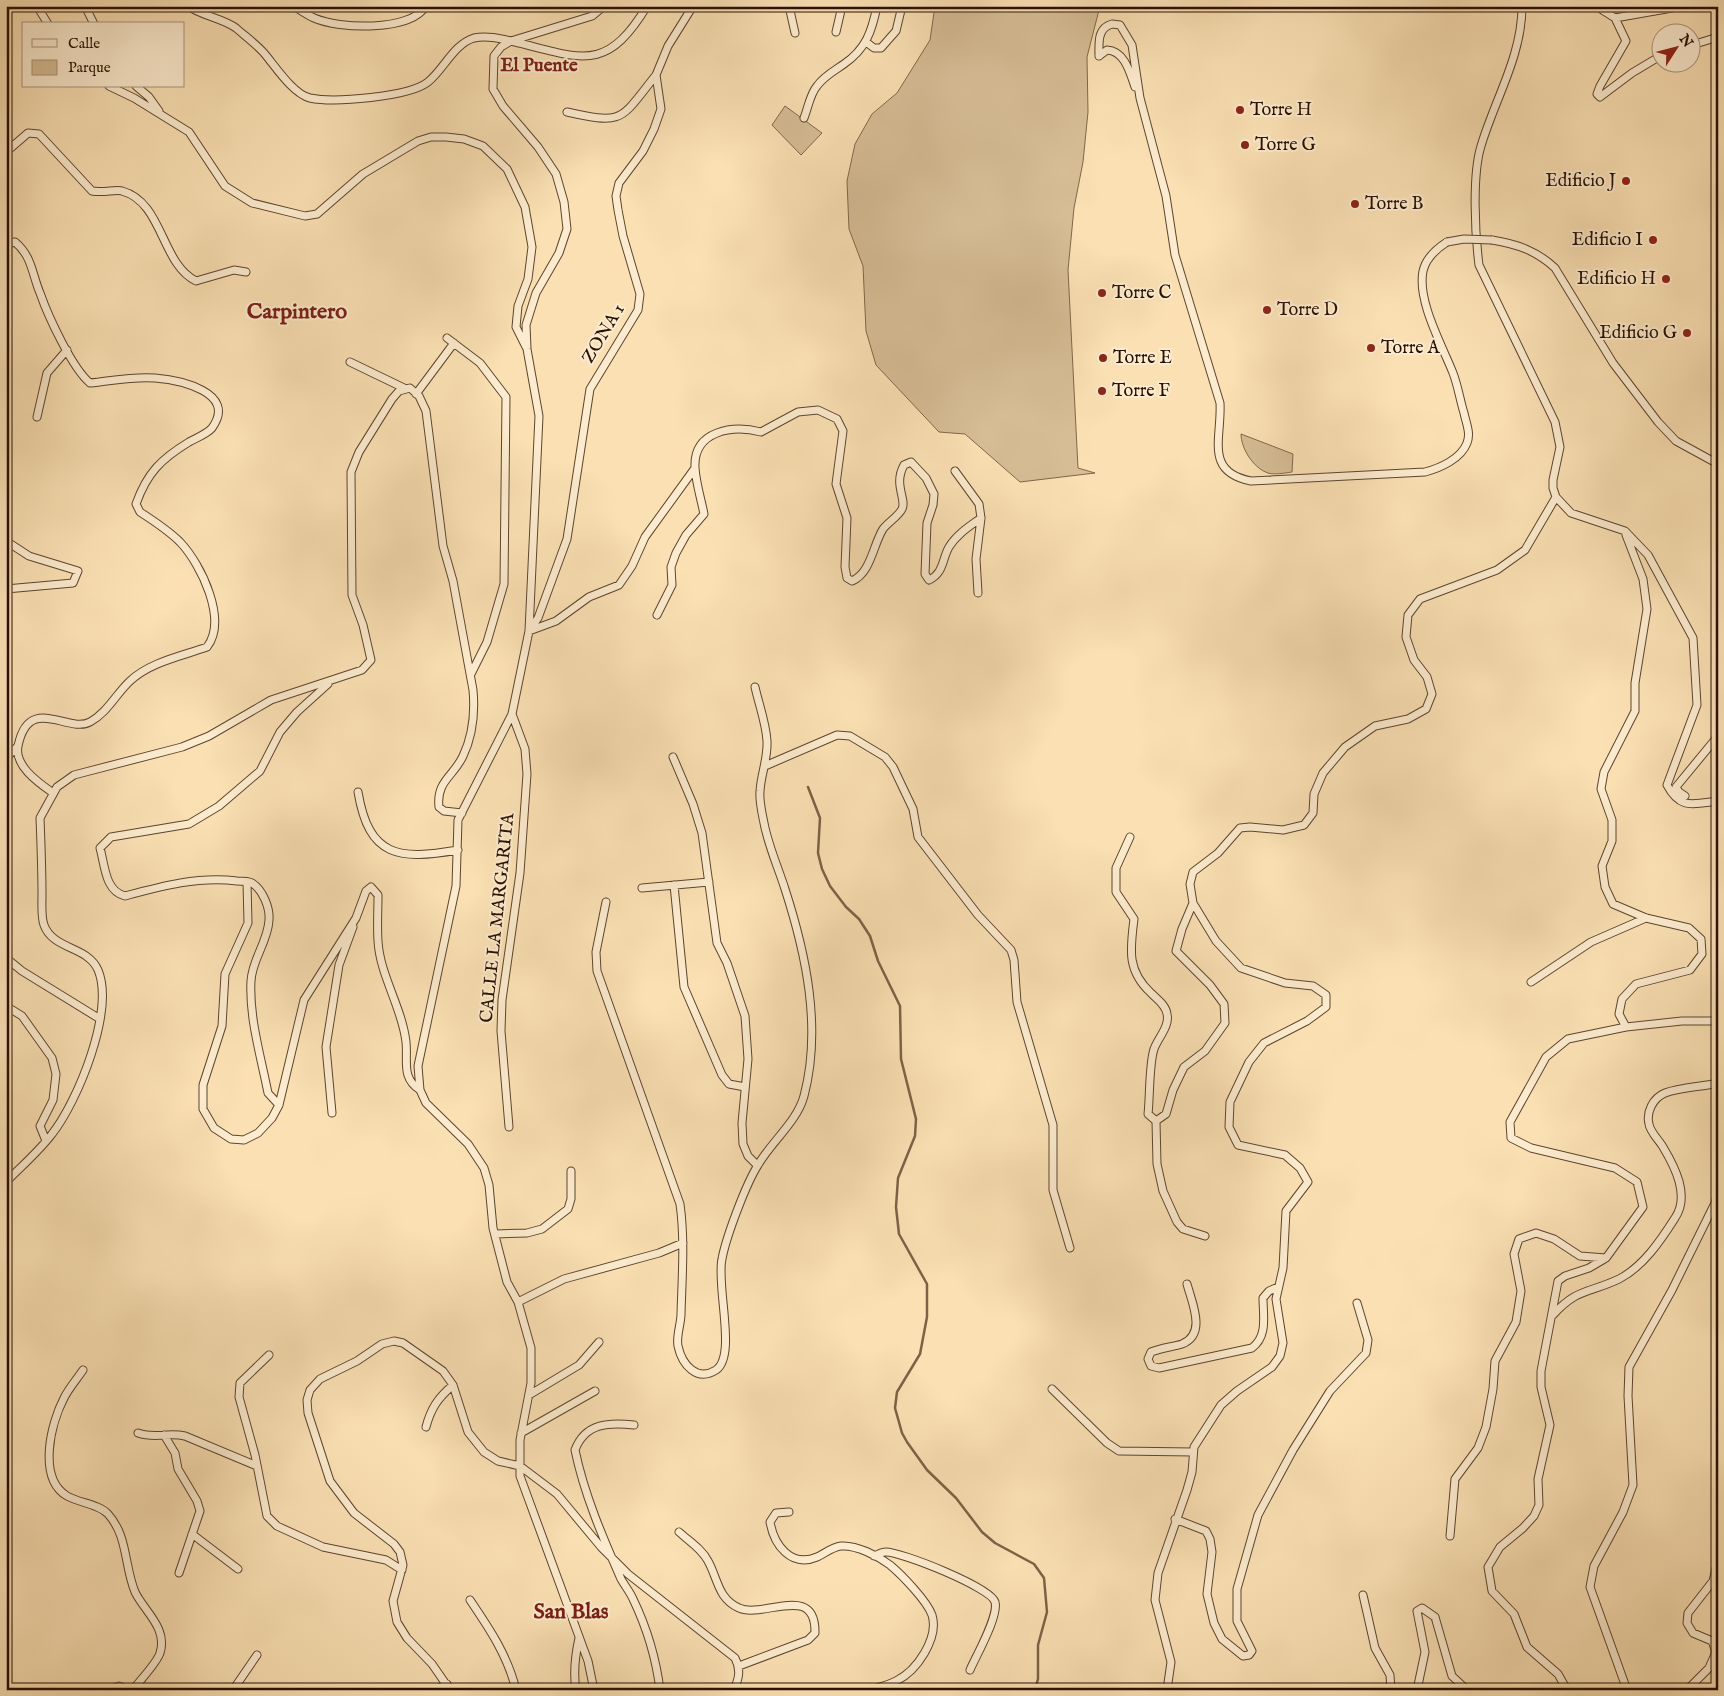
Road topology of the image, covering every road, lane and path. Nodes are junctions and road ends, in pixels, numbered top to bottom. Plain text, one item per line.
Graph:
1 (37, 6) edge
2 (85, 6) edge
3 (188, 6) edge
4 (294, 6) edge
5 (426, 6) edge
6 (604, 6) edge
7 (647, 6) edge
8 (693, 6) edge
9 (789, 6) edge
10 (842, 6) edge
11 (878, 6) edge
12 (902, 6) edge
13 (1522, 6) edge
14 (1596, 6) edge
15 (1672, 8) dead end
16 (1615, 18) junction
17 (47, 22) edge
18 (93, 22) edge
19 (836, 32) dead end
20 (795, 33) dead end
21 (1718, 37) edge
22 (511, 41) junction
23 (866, 42) junction
24 (1702, 42) edge
25 (1652, 61) edge
26 (656, 75) junction
27 (113, 88) edge
28 (138, 88) edge
29 (1140, 98) junction
30 (567, 112) dead end
31 (161, 114) junction
32 (804, 118) dead end
33 (6, 152) edge
34 (6, 244) edge
35 (246, 272) dead end
36 (527, 349) junction
37 (67, 350) junction
38 (350, 362) dead end
39 (406, 389) junction
40 (416, 394) junction
41 (37, 416) dead end
42 (1718, 464) edge
43 (695, 468) junction
44 (955, 471) dead end
45 (1556, 497) junction
46 (6, 516) edge
47 (981, 518) junction
48 (6, 524) edge
49 (1625, 531) junction
50 (6, 541) edge
51 (6, 589) edge
52 (978, 593) dead end
53 (657, 615) dead end
54 (529, 631) junction
55 (470, 674) junction
56 (330, 682) junction
57 (755, 687) dead end
58 (512, 714) junction
59 (1718, 736) edge
60 (18, 746) junction
61 (673, 757) dead end
62 (6, 758) edge
63 (765, 766) junction
64 (358, 792) dead end
65 (53, 793) junction
66 (1685, 796) dead end
67 (1718, 801) edge
68 (462, 813) junction
69 (1130, 837) dead end
70 (458, 850) junction
71 (247, 882) junction
72 (709, 882) junction
73 (674, 885) junction
74 (642, 888) dead end
75 (606, 902) dead end
76 (1193, 903) junction
77 (356, 918) junction
78 (1646, 918) junction
79 (6, 958) edge
80 (1531, 982) dead end
81 (6, 1006) edge
82 (100, 1018) junction
83 (1718, 1021) edge
84 (1626, 1028) junction
85 (1718, 1083) edge
86 (745, 1087) junction
87 (420, 1090) junction
88 (279, 1105) junction
89 (332, 1113) dead end
90 (1156, 1121) junction
91 (509, 1127) dead end
92 (46, 1142) junction
93 (757, 1165) junction
94 (570, 1171) dead end
95 (10, 1178) dead end
96 (1718, 1192) edge
97 (495, 1234) junction
98 (1204, 1236) dead end
99 (683, 1243) junction
100 (1070, 1248) dead end
101 (1606, 1258) junction
102 (1187, 1284) dead end
103 (1278, 1287) junction
104 (518, 1302) junction
105 (1357, 1303) dead end
106 (1553, 1316) junction
107 (599, 1342) dead end
108 (269, 1355) dead end
109 (83, 1370) dead end
110 (453, 1385) junction
111 (1052, 1389) dead end
112 (595, 1391) dead end
113 (529, 1395) junction
114 (634, 1425) dead end
115 (426, 1427) dead end
116 (138, 1433) dead end
117 (521, 1434) junction
118 (164, 1435) junction
119 (1193, 1452) junction
120 (257, 1466) junction
121 (520, 1466) junction
122 (789, 1512) dead end
123 (1175, 1519) junction
124 (679, 1532) dead end
125 (192, 1534) junction
126 (1450, 1536) dead end
127 (874, 1556) junction
128 (614, 1560) junction
129 (1718, 1560) edge
130 (238, 1569) dead end
131 (402, 1570) junction
132 (179, 1573) dead end
133 (1362, 1595) dead end
134 (470, 1600) dead end
135 (579, 1638) junction
136 (257, 1655) dead end
137 (739, 1666) junction
138 (970, 1670) dead end
139 (448, 1687) edge
140 (110, 1690) edge
141 (128, 1690) edge
142 (133, 1690) edge
143 (232, 1690) edge
144 (436, 1690) edge
145 (516, 1690) edge
146 (576, 1690) edge
147 (594, 1690) edge
148 (660, 1690) edge
149 (734, 1690) edge
150 (871, 1690) edge
151 (1167, 1690) edge
152 (1391, 1690) edge
153 (1417, 1690) edge
154 (1467, 1690) edge
155 (1567, 1690) edge
156 (1627, 1690) edge
157 (1687, 1690) edge

1 - 17 street
2 - 18 street
3 - 22 street
4 - 5 street
6 - 22 street
7 - 22 street
8 - 26 street
9 - 20 street
10 - 19 street
11 - 23 street
12 - 23 street
13 - 45 street
14 - 16 street
15 - 16 street
16 - 25 street
21 - 24 street
22 - 36 street
23 - 32 street
26 - 30 street
26 - 54 street, ZONA 1
27 - 31 street
28 - 31 street
29 - 29 street
29 - 42 street, bridge
31 - 36 street
33 - 35 street
34 - 37 street
36 - 54 street
37 - 41 street
37 - 60 street
38 - 39 street
39 - 40 street
39 - 56 street
40 - 55 street
40 - 55 street
43 - 47 street
43 - 53 street
43 - 54 street
44 - 47 street
45 - 49 street
45 - 76 street
46 - 48 street
47 - 52 street
49 - 67 street
49 - 78 street
50 - 51 street
54 - 58 street
55 - 68 street
56 - 65 street
56 - 71 street
57 - 63 street
58 - 68 street
58 - 91 street, CALLE LA MARGARITA
59 - 66 street
60 - 62 street
60 - 65 street
61 - 72 street
63 - 93 street
63 - 100 street
64 - 70 street
65 - 82 street
68 - 70 street
69 - 90 street
70 - 87 street
71 - 88 street
71 - 88 street
72 - 73 street
72 - 86 street
73 - 74 street
73 - 86 street
75 - 99 street
76 - 90 street
76 - 103 street
77 - 87 street
77 - 88 street
77 - 89 street
78 - 80 street
78 - 84 street
79 - 82 street
81 - 92 street
82 - 92 street
83 - 84 street
84 - 101 street
85 - 106 street
86 - 93 street
87 - 97 street
90 - 98 street
92 - 95 street
93 - 99 street
94 - 97 street
96 - 156 street
97 - 104 street
99 - 104 street
101 - 106 street
101 - 126 street
102 - 103 street
103 - 119 street
104 - 113 street
105 - 123 street
106 - 155 street
107 - 113 street
108 - 120 street
109 - 142 street
110 - 115 street
110 - 121 street
110 - 131 street
111 - 119 street
112 - 117 street
113 - 117 street
114 - 128 street
116 - 118 street
117 - 121 street
118 - 120 street
118 - 125 street
119 - 123 street
120 - 131 street
121 - 128 street
121 - 135 street
122 - 127 street
123 - 151 street
124 - 137 street
125 - 130 street
125 - 132 street
127 - 138 street
127 - 150 street
128 - 137 street
128 - 148 street
129 - 157 street
131 - 139 street
133 - 152 street
134 - 145 street
135 - 146 street
135 - 147 street
136 - 143 street
137 - 149 street
139 - 144 street
140 - 141 street
153 - 154 street

